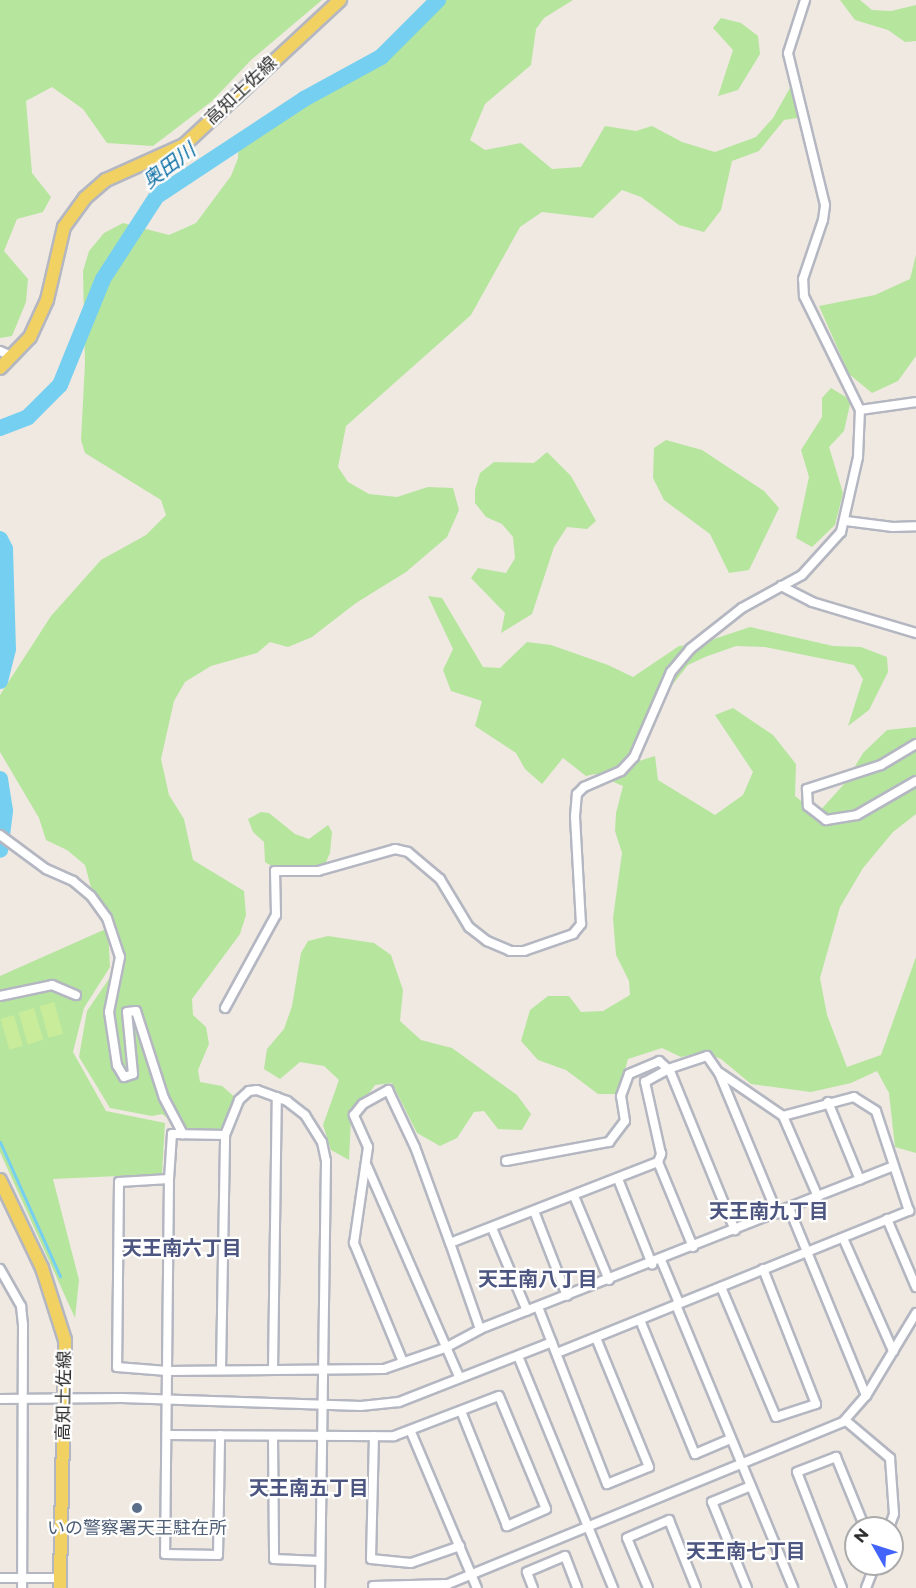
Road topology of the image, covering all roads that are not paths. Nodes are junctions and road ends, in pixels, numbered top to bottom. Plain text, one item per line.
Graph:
1 (340, 0) edge
2 (805, 0) edge
3 (6, 354) edge
4 (0, 368) edge
5 (916, 402) edge
6 (860, 410) junction
7 (846, 521) junction
8 (916, 526) edge
9 (781, 586) junction
10 (916, 633) edge
11 (916, 744) edge
12 (916, 781) edge
13 (0, 835) edge
14 (76, 995) dead end
15 (0, 996) edge
16 (225, 1008) dead end
17 (669, 1070) junction
18 (719, 1073) junction
19 (277, 1097) junction
20 (828, 1102) junction
21 (783, 1116) junction
22 (183, 1134) junction
23 (225, 1136) junction
24 (506, 1161) dead end
25 (658, 1162) junction
26 (366, 1165) junction
27 (892, 1166) junction
28 (169, 1179) junction
29 (618, 1179) junction
30 (0, 1180) edge
31 (860, 1180) junction
32 (574, 1196) junction
33 (818, 1197) junction
34 (789, 1208) junction
35 (534, 1211) junction
36 (777, 1213) junction
37 (886, 1219) junction
38 (492, 1228) junction
39 (735, 1230) junction
40 (843, 1238) junction
41 (450, 1243) junction
42 (693, 1247) junction
43 (805, 1251) junction
44 (662, 1260) junction
45 (652, 1264) junction
46 (0, 1269) edge
47 (764, 1269) junction
48 (609, 1280) junction
49 (721, 1287) junction
50 (916, 1287) edge
51 (567, 1296) junction
52 (677, 1304) junction
53 (538, 1307) junction
54 (527, 1311) junction
55 (916, 1313) edge
56 (640, 1320) junction
57 (480, 1329) junction
58 (596, 1338) junction
59 (552, 1341) junction
60 (445, 1348) junction
61 (893, 1351) junction
62 (557, 1353) junction
63 (518, 1356) junction
64 (403, 1362) junction
65 (221, 1370) junction
66 (273, 1370) junction
67 (324, 1370) junction
68 (167, 1371) junction
69 (459, 1377) junction
70 (866, 1396) junction
71 (0, 1399) edge
72 (24, 1399) junction
73 (65, 1399) junction
74 (166, 1400) junction
75 (323, 1404) junction
76 (461, 1412) junction
77 (846, 1420) junction
78 (411, 1432) junction
79 (166, 1435) junction
80 (220, 1435) junction
81 (273, 1436) junction
82 (374, 1436) junction
83 (324, 1437) junction
84 (731, 1439) junction
85 (742, 1463) junction
86 (751, 1486) junction
87 (860, 1516) edge
88 (893, 1516) edge
89 (588, 1526) junction
90 (460, 1546) junction
91 (320, 1561) junction
92 (471, 1575) junction
93 (0, 1578) edge
94 (23, 1578) junction
95 (60, 1583) edge
96 (373, 1586) dead end
97 (22, 1588) edge
98 (320, 1588) edge
99 (477, 1588) edge
100 (533, 1588) edge
101 (577, 1588) edge
102 (613, 1588) edge
103 (648, 1588) edge
104 (696, 1588) edge
105 (747, 1588) edge
106 (793, 1588) edge
107 (842, 1588) edge

1 - 3 main road, 高知土佐線
2 - 6 street
3 - 4 main road, 高知土佐線
5 - 6 street
6 - 7 street
7 - 8 street
7 - 9 street
9 - 10 street
9 - 16 street
11 - 12 street
13 - 22 street
14 - 15 street
17 - 18 street
17 - 24 street
17 - 25 street
17 - 39 street
18 - 21 street
18 - 36 street
19 - 23 street
19 - 66 street
19 - 67 street
20 - 21 street
20 - 27 street
20 - 31 street
21 - 33 street
22 - 23 street
22 - 28 street
23 - 65 street
25 - 29 street
25 - 42 street
26 - 41 street
26 - 60 street
26 - 64 street
27 - 31 street
27 - 37 street
28 - 68 street
28 - 68 street
29 - 32 street
29 - 45 street
30 - 73 main road, 高知土佐線
31 - 33 street
32 - 35 street
32 - 48 street
33 - 34 street
34 - 36 street
34 - 43 street
35 - 38 street
35 - 51 street
36 - 39 street
37 - 40 street
37 - 50 street
38 - 41 street
38 - 54 street
39 - 42 street
40 - 43 street
40 - 61 street
41 - 57 street
42 - 44 street
43 - 47 street
43 - 70 street
44 - 45 street
44 - 52 street
45 - 48 street
46 - 72 street
47 - 49 street
47 - 49 street
48 - 51 street
49 - 52 street
51 - 53 street
52 - 56 street
52 - 84 street
53 - 54 street
53 - 59 street
54 - 57 street
55 - 61 street
56 - 58 street
56 - 84 street
57 - 60 street
58 - 62 street
58 - 62 street
59 - 62 street
59 - 63 street
60 - 64 street
60 - 69 street
61 - 70 street
63 - 69 street
63 - 89 street
64 - 67 street
65 - 66 street
65 - 68 street
66 - 67 street
67 - 75 street
68 - 74 street
69 - 75 street
70 - 77 street
71 - 72 street
72 - 73 street
72 - 94 street
73 - 74 street
73 - 95 main road, 高知土佐線
74 - 75 street
74 - 79 street
75 - 83 street
76 - 76 street
76 - 78 street
77 - 85 street
77 - 88 street
78 - 82 street
78 - 90 street
79 - 80 street
79 - 80 street
80 - 81 street
81 - 83 street
81 - 91 street
82 - 83 street
82 - 90 street
83 - 91 street
84 - 85 street
85 - 86 street
85 - 89 street
86 - 105 street
86 - 106 street
87 - 107 street
89 - 92 street
89 - 102 street
90 - 92 street
91 - 98 street
92 - 96 street
92 - 99 street
93 - 94 street
94 - 95 street
94 - 97 street
100 - 101 street
103 - 104 street

